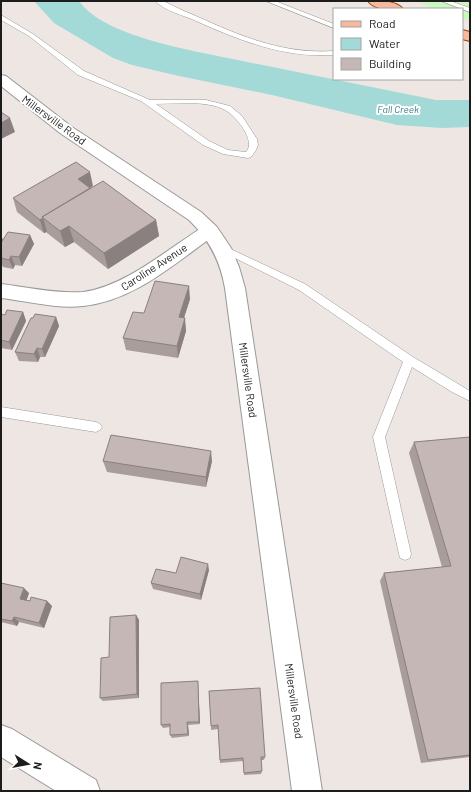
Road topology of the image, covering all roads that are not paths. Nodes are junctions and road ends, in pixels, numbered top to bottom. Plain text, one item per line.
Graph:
1 (158, 1) edge
2 (269, 1) edge
3 (376, 1) edge
4 (444, 1) edge
5 (394, 8) edge
6 (470, 10) edge
7 (1, 17) edge
8 (333, 26) edge
9 (333, 54) edge
10 (1, 79) edge
11 (150, 102) junction
12 (209, 230) junction
13 (222, 248) junction
14 (1, 291) edge
15 (409, 360) junction
16 (470, 396) edge
17 (1, 412) edge
18 (96, 427) dead end
19 (405, 554) dead end
20 (1, 740) edge
21 (85, 791) edge
22 (307, 791) edge

1 - 9 lane
2 - 8 lane
3 - 5 main road
4 - 6 lane
7 - 11 lane
10 - 12 street, Millersville Road
11 - 11 lane
12 - 13 street, Millersville Road
12 - 14 street, Caroline Avenue
13 - 15 lane
13 - 22 street, Millersville Road
15 - 16 lane
15 - 19 lane
17 - 18 lane
20 - 21 street

